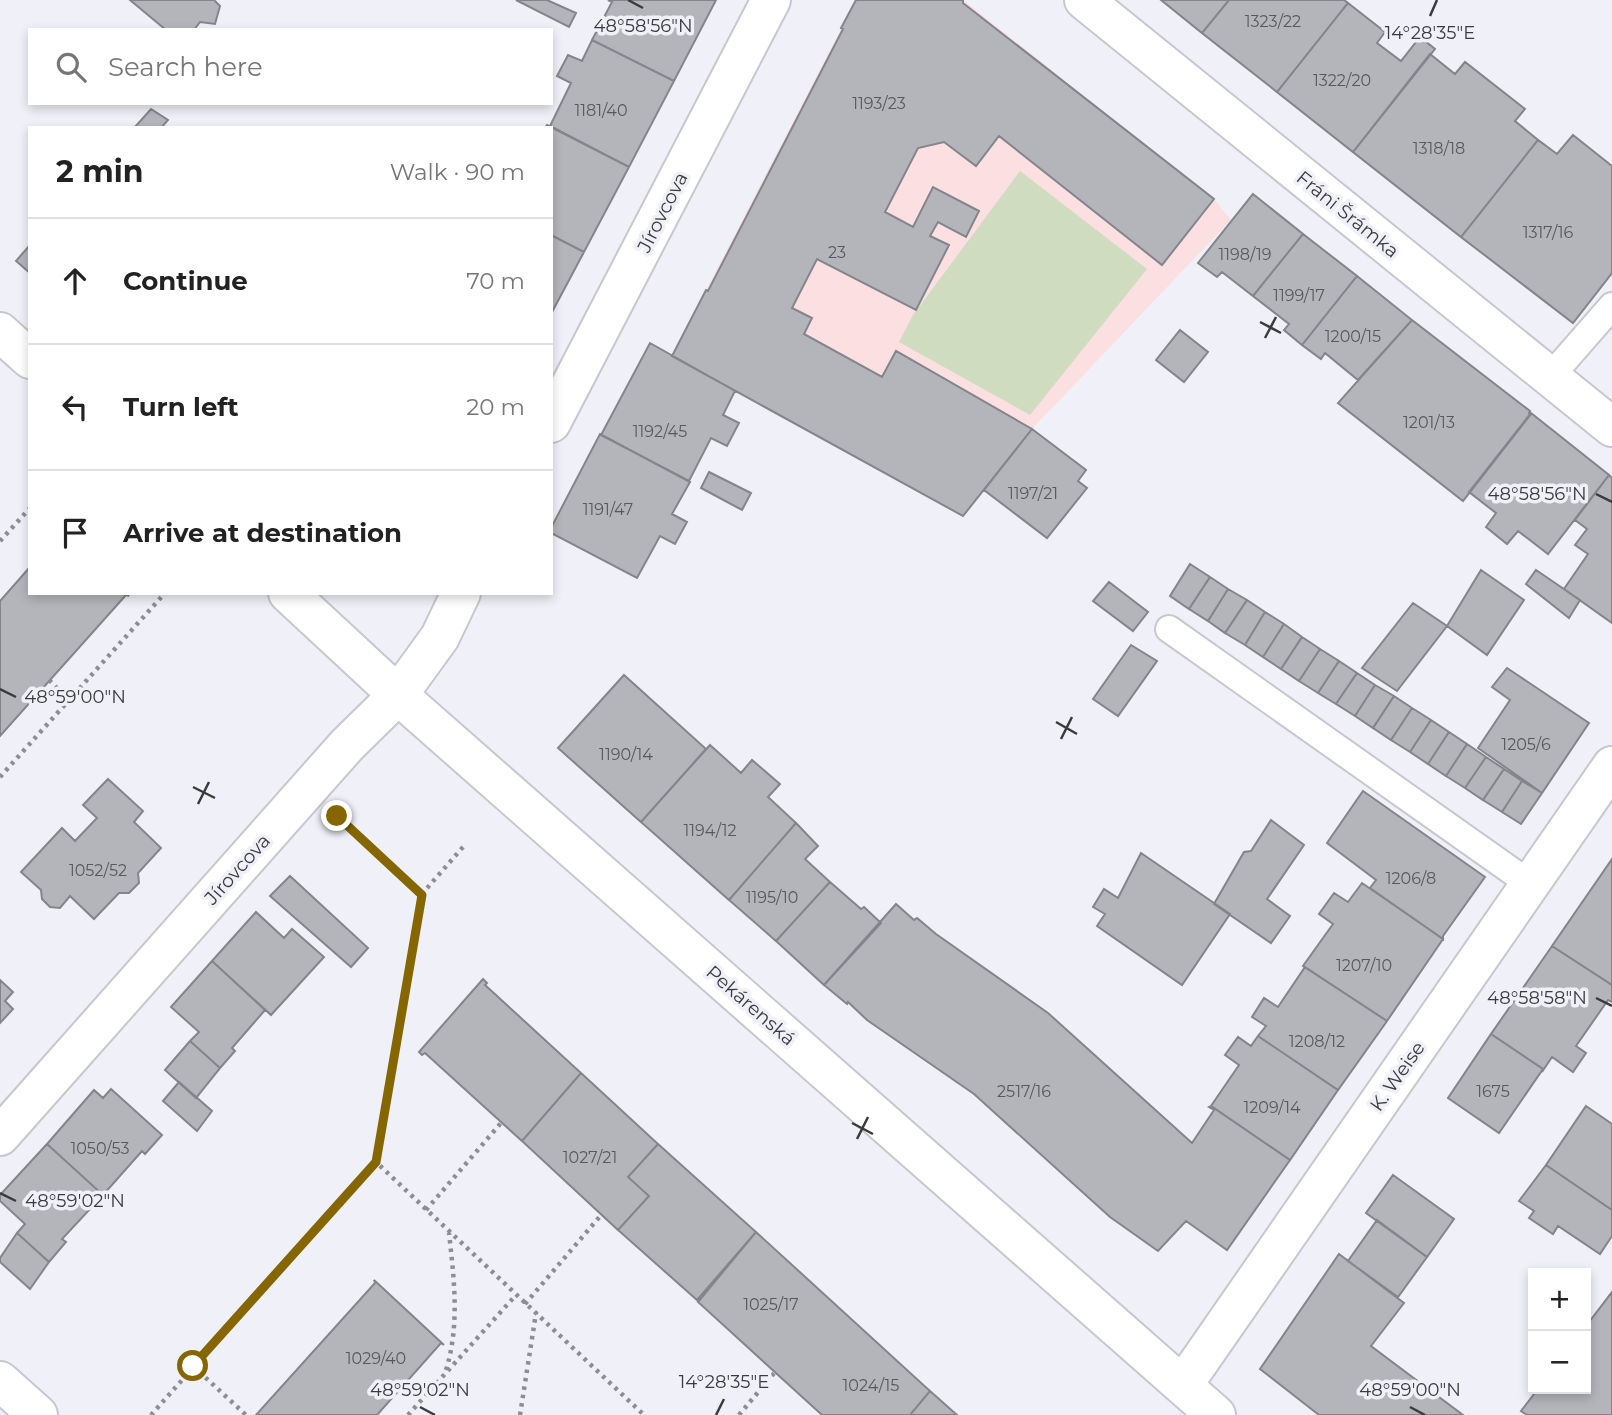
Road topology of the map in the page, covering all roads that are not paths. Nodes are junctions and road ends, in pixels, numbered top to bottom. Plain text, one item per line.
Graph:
1 (772, 0) edge
2 (1084, 0) edge
3 (1612, 306) edge
4 (0, 332) edge
5 (28, 357) edge
6 (1550, 377) junction
7 (553, 419) edge
8 (1612, 428) edge
9 (290, 595) edge
10 (460, 595) edge
11 (1170, 629) dead end
12 (398, 695) junction
13 (1612, 766) edge
14 (1530, 884) junction
15 (0, 1136) edge
16 (0, 1381) edge
17 (1183, 1385) junction
18 (38, 1415) edge
19 (1216, 1415) edge

1 - 7 street, Jírovcova
2 - 6 street, Fráni Šrámka
3 - 6 lane
4 - 5 street
6 - 8 street, Fráni Šrámka
9 - 12 street, Pekárenská
10 - 12 street, Jírovcova
11 - 14 lane
12 - 15 street, Jírovcova
12 - 17 street, Pekárenská
13 - 14 street, K. Weise
14 - 17 street, K. Weise
16 - 18 street
17 - 19 street, Pekárenská

